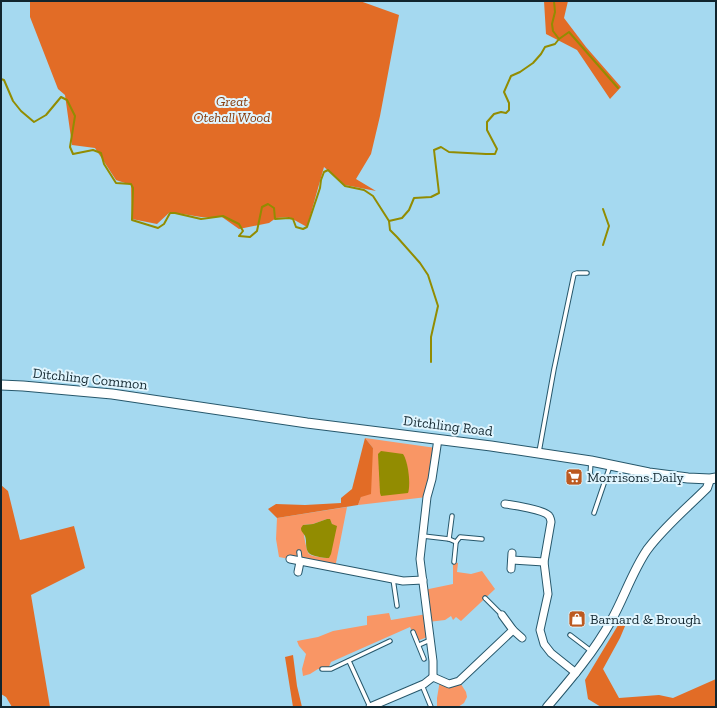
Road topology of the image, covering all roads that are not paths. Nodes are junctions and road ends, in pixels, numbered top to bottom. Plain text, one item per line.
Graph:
1 (587, 273) dead end
2 (1, 386) edge
3 (177, 404) joint
4 (438, 439) junction
5 (539, 453) junction
6 (591, 461) junction
7 (611, 465) junction
8 (713, 479) edge
9 (605, 480) junction
10 (505, 504) dead end
11 (594, 513) dead end
12 (452, 516) dead end
13 (423, 536) junction
14 (449, 539) junction
15 (482, 539) dead end
16 (456, 542) junction
17 (299, 552) dead end
18 (290, 560) dead end
19 (300, 562) junction
20 (454, 562) dead end
21 (544, 562) junction
22 (511, 569) dead end
23 (298, 572) dead end
24 (393, 579) junction
25 (423, 580) junction
26 (485, 598) dead end
27 (397, 606) dead end
28 (502, 616) joint
29 (513, 630) junction
30 (412, 632) dead end
31 (570, 636) dead end
32 (522, 638) dead end
33 (430, 640) junction
34 (390, 642) dead end
35 (419, 645) junction
36 (592, 651) junction
37 (424, 659) dead end
38 (349, 661) junction
39 (322, 668) dead end
40 (576, 673) junction
41 (433, 677) junction
42 (422, 686) junction
43 (373, 706) edge
44 (431, 707) edge
45 (547, 707) edge

1 - 5 lane
2 - 3 main road, Ditchling Common
3 - 4 main road, Ditchling Road
4 - 5 main road, Ditchling Road
4 - 13 street
5 - 6 main road, Ditchling Road
6 - 7 main road, Ditchling Road
6 - 9 lane
7 - 8 main road, Ditchling Road
7 - 9 lane
8 - 36 street
9 - 11 lane
10 - 21 street
12 - 14 lane
13 - 14 lane
13 - 25 street
14 - 16 lane
15 - 16 lane
16 - 20 lane
17 - 19 lane
18 - 19 street
19 - 23 street
19 - 24 street
21 - 22 street
21 - 40 street
24 - 25 street
24 - 27 lane
25 - 33 street
26 - 28 lane
28 - 29 street
29 - 32 street
29 - 41 street
30 - 35 lane
31 - 36 lane
33 - 35 lane
33 - 41 street
34 - 38 lane
35 - 37 lane
36 - 40 street
38 - 39 lane
38 - 43 lane
40 - 45 street
41 - 42 street
42 - 43 street
42 - 44 lane

